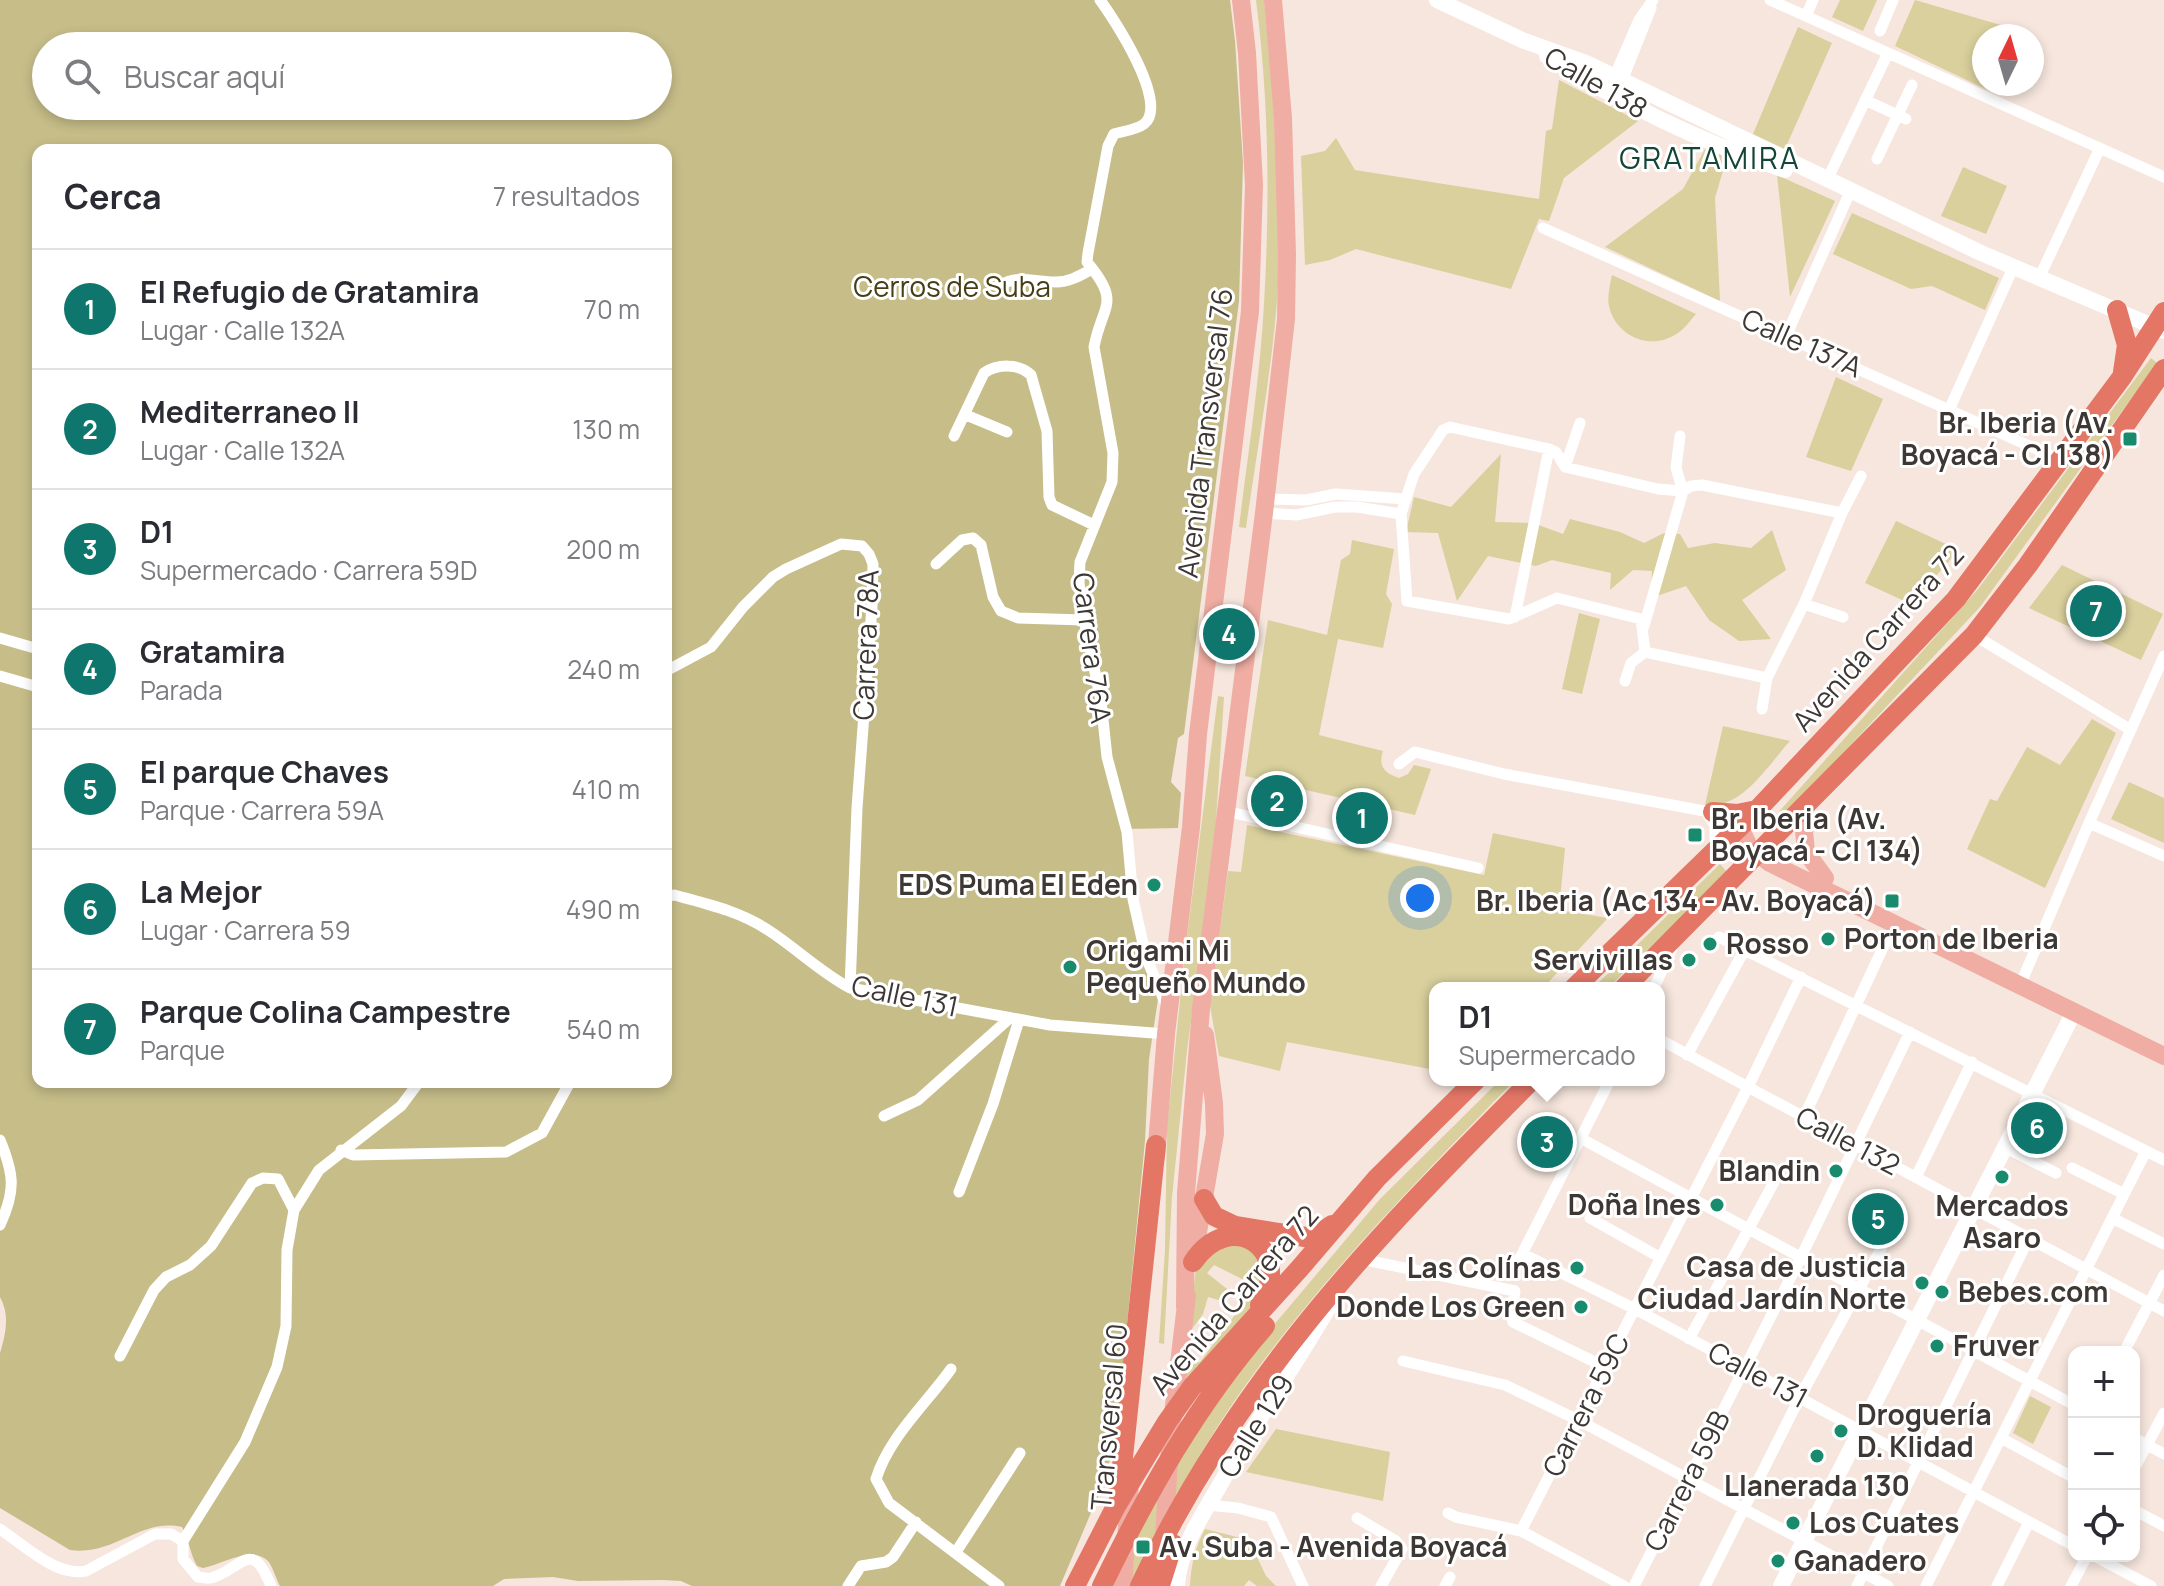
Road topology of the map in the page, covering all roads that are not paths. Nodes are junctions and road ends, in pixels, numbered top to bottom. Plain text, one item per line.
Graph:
1 (1100, 0) edge
2 (1241, 0) edge
3 (1273, 0) edge
4 (1437, 0) edge
5 (1653, 0) edge
6 (1770, 0) edge
7 (1813, 0) edge
8 (1893, 0) edge
9 (1789, 4) edge
10 (1806, 16) junction
11 (1880, 31) dead end
12 (1888, 53) junction
13 (1614, 84) junction
14 (1912, 85) dead end
15 (1865, 100) junction
16 (1674, 106) junction
17 (1902, 117) junction
18 (1666, 122) junction
19 (2100, 148) junction
20 (1877, 159) dead end
21 (2164, 177) edge
22 (1827, 180) junction
23 (1850, 192) junction
24 (1543, 228) dead end
25 (1954, 239) junction
26 (2013, 268) junction
27 (1092, 269) junction
28 (2041, 274) junction
29 (999, 286) dead end
30 (2074, 292) junction
31 (2117, 310) junction
32 (2161, 323) edge
33 (1786, 336) junction
34 (2164, 369) edge
35 (2122, 377) junction
36 (1949, 410) junction
37 (966, 415) junction
38 (1580, 423) dead end
39 (1007, 432) dead end
40 (954, 436) dead end
41 (1680, 436) dead end
42 (1549, 449) junction
43 (2061, 460) junction
44 (1565, 467) junction
45 (1861, 476) dead end
46 (1683, 491) junction
47 (1405, 499) junction
48 (1358, 502) junction
49 (1265, 506) junction
50 (1842, 513) junction
51 (1401, 514) junction
52 (1094, 525) junction
53 (936, 564) dead end
54 (1804, 604) junction
55 (1515, 617) junction
56 (1843, 617) dead end
57 (1084, 620) junction
58 (1644, 626) junction
59 (1974, 635) junction
60 (0, 638) edge
61 (32, 647) edge
62 (1645, 652) junction
63 (2164, 656) edge
64 (672, 668) edge
65 (0, 676) edge
66 (1767, 678) junction
67 (1625, 681) dead end
68 (32, 685) edge
69 (1762, 709) dead end
70 (2131, 730) junction
71 (1399, 764) dead end
72 (1802, 809) junction
73 (1708, 810) junction
74 (1757, 810) junction
75 (1225, 811) junction
76 (2089, 823) junction
77 (1740, 827) junction
78 (1762, 850) junction
79 (1712, 854) junction
80 (2164, 856) edge
81 (1478, 868) dead end
82 (1825, 878) junction
83 (672, 896) edge
84 (1894, 924) junction
85 (1679, 933) junction
86 (1719, 937) dead end
87 (1745, 949) junction
88 (2024, 976) junction
89 (1801, 977) junction
90 (1582, 982) edge
91 (1630, 982) edge
92 (1657, 982) edge
93 (850, 988) junction
94 (1856, 1005) junction
95 (1201, 1009) junction
96 (1169, 1012) junction
97 (2074, 1012) junction
98 (1014, 1019) junction
99 (1910, 1032) junction
100 (1166, 1034) junction
101 (1665, 1042) edge
102 (2164, 1044) edge
103 (1687, 1055) junction
104 (2164, 1056) edge
105 (1972, 1062) junction
106 (1470, 1086) edge
107 (1484, 1086) edge
108 (1526, 1086) edge
109 (1607, 1086) edge
110 (1748, 1087) junction
111 (414, 1088) edge
112 (567, 1088) edge
113 (2033, 1092) junction
114 (884, 1116) dead end
115 (1804, 1117) junction
116 (1582, 1139) junction
117 (0, 1140) edge
118 (1854, 1144) junction
119 (1156, 1145) junction
120 (2004, 1147) junction
121 (341, 1150) junction
122 (2146, 1151) junction
123 (2164, 1160) edge
124 (2072, 1168) dead end
125 (2056, 1173) dead end
126 (1916, 1177) junction
127 (1774, 1182) dead end
128 (959, 1192) dead end
129 (2124, 1194) junction
130 (1692, 1198) junction
131 (1204, 1199) junction
132 (1973, 1208) junction
133 (294, 1210) junction
134 (1344, 1215) junction
135 (1590, 1218) dead end
136 (2112, 1218) junction
137 (0, 1225) edge
138 (1749, 1229) junction
139 (2029, 1238) junction
140 (2164, 1244) edge
141 (1882, 1247) dead end
142 (1151, 1253) joint
143 (1523, 1254) junction
144 (1801, 1257) junction
145 (1661, 1258) junction
146 (1193, 1262) junction
147 (1354, 1265) junction
148 (1516, 1266) dead end
149 (2087, 1269) junction
150 (2164, 1275) edge
151 (1860, 1289) junction
152 (2150, 1303) junction
153 (1185, 1308) junction
154 (1635, 1309) junction
155 (2164, 1311) edge
156 (1916, 1319) junction
157 (1248, 1325) junction
158 (1689, 1339) junction
159 (2127, 1346) edge
160 (1973, 1350) junction
161 (120, 1356) dead end
162 (1403, 1361) dead end
163 (1605, 1367) junction
164 (1745, 1368) junction
165 (951, 1369) dead end
166 (2030, 1381) junction
167 (1800, 1397) junction
168 (2068, 1402) edge
169 (2164, 1413) edge
170 (1578, 1420) junction
171 (1860, 1430) junction
172 (2001, 1438) junction
173 (2140, 1441) edge
174 (2147, 1445) junction
175 (1020, 1453) dead end
176 (2164, 1454) edge
177 (2140, 1458) edge
178 (1918, 1462) junction
179 (2068, 1475) edge
180 (1689, 1480) junction
181 (1974, 1491) junction
182 (1208, 1505) junction
183 (1744, 1509) junction
184 (1117, 1513) junction
185 (1448, 1513) dead end
186 (2140, 1513) edge
187 (1357, 1518) dead end
188 (916, 1522) junction
189 (2029, 1522) junction
190 (2164, 1526) edge
191 (0, 1529) edge
192 (1521, 1531) junction
193 (183, 1541) junction
194 (1804, 1541) junction
195 (2068, 1543) edge
196 (956, 1552) junction
197 (2084, 1562) edge
198 (2105, 1562) edge
199 (1864, 1573) junction
200 (271, 1586) edge
201 (848, 1586) edge
202 (999, 1586) edge
203 (1075, 1586) edge
204 (1083, 1586) edge
205 (1102, 1586) edge
206 (1123, 1586) edge
207 (1159, 1586) edge
208 (1303, 1586) edge
209 (1381, 1586) edge
210 (1624, 1586) edge
211 (1634, 1586) edge
212 (1705, 1586) edge
213 (1781, 1586) edge
214 (1857, 1586) edge
215 (1888, 1586) edge
216 (1926, 1586) edge
217 (1997, 1586) edge
218 (2071, 1586) edge
219 (2151, 1586) edge

1 - 27 street, Carrera 76A
2 - 96 main road, Avenida Transversal 76
3 - 49 main road
4 - 13 main road, Calle 138
5 - 13 street
6 - 9 street
7 - 10 street
8 - 11 street
9 - 10 street
10 - 12 street
12 - 15 street
12 - 19 street
13 - 16 main road, Calle 138
13 - 18 main road, Calle 138
14 - 17 street
15 - 17 street
15 - 22 street
16 - 18 main road
16 - 22 main road, Calle 138
17 - 20 street
18 - 23 main road, Calle 138
19 - 21 street
19 - 28 street
22 - 23 main road, Calle 138
23 - 25 main road, Calle 138
23 - 33 street
24 - 33 street, Calle 137A
25 - 26 main road, Calle 138
25 - 28 main road, Calle 138
26 - 30 main road, Calle 138
26 - 36 street
27 - 29 street
27 - 52 street, Carrera 76A
28 - 30 main road, Calle 138
30 - 31 main road, Calle 138
31 - 32 main road, Calle 138
31 - 35 highway
32 - 35 highway, Avenida Carrera 72
33 - 36 street, Calle 137A
34 - 59 highway
35 - 43 highway, Avenida Carrera 72
36 - 43 street, Calle 137A
37 - 39 street
37 - 40 street
37 - 52 street
38 - 44 street
41 - 46 street
42 - 44 street
42 - 47 street
42 - 55 street
43 - 74 highway, Avenida Carrera 72
44 - 46 street
45 - 50 street
46 - 50 street
46 - 58 street
47 - 48 street
47 - 51 street
48 - 49 street
48 - 51 street
49 - 75 main road
50 - 54 street
51 - 55 street
52 - 57 street, Carrera 76A
53 - 57 street
54 - 56 street
54 - 66 street
55 - 58 street
57 - 96 street, Carrera 76A
58 - 62 street
59 - 70 street
59 - 72 highway
60 - 61 street
62 - 66 street
62 - 67 street
63 - 70 street
64 - 93 street, Carrera 78A
65 - 68 street
66 - 69 street
70 - 76 street
71 - 73 street
72 - 78 highway
72 - 82 main road
73 - 74 highway
73 - 77 street
73 - 79 street
74 - 77 highway, Avenida Carrera 72
75 - 81 street
75 - 95 main road
76 - 80 street
76 - 88 street
77 - 78 main road
77 - 79 highway, Avenida Carrera 72
78 - 82 main road
78 - 84 main road
78 - 85 highway
79 - 90 highway, Avenida Carrera 72
82 - 88 main road
83 - 93 street, Calle 131
84 - 94 street
84 - 97 main road
85 - 91 highway
85 - 92 street
86 - 87 street
87 - 89 street
87 - 103 street
88 - 102 main road
89 - 94 street
89 - 110 street, Carrera 59C
93 - 98 street, Calle 131
94 - 99 street
94 - 115 street
95 - 131 main road
95 - 153 main road
96 - 100 main road, Avenida Transversal 76
97 - 104 main road
97 - 113 main road
98 - 100 street, Calle 131
98 - 114 street
98 - 128 street
99 - 105 street
99 - 118 street, Carrera 59B
100 - 119 main road, Avenida Transversal 76
101 - 103 street, Calle 132
103 - 110 street, Calle 132
105 - 113 street
105 - 126 street
106 - 134 highway, Avenida Carrera 72
107 - 205 highway, Avenida Carrera 72
108 - 147 highway
109 - 116 street
110 - 115 street, Calle 132
110 - 130 street, Carrera 59C
111 - 121 street
112 - 121 street
113 - 120 main road
113 - 122 street
115 - 118 street, Calle 132
116 - 130 street
116 - 143 street
117 - 137 street
118 - 126 street, Calle 132
118 - 144 street, Carrera 59B
119 - 142 main road, Avenida Transversal 76
119 - 184 highway
120 - 125 street
120 - 132 main road
121 - 133 street
122 - 123 street
122 - 129 street
124 - 129 street
126 - 132 street, Calle 132
127 - 138 street
129 - 136 street
130 - 138 street
130 - 145 street, Carrera 59C
131 - 134 highway
131 - 146 main road
132 - 139 street, Calle 132
132 - 156 main road
133 - 161 street
133 - 193 street
134 - 157 highway, Avenida Carrera 72
135 - 145 street
136 - 140 street
136 - 149 street
138 - 144 street
138 - 158 street
139 - 149 street, Calle 132
139 - 160 street
141 - 151 street
142 - 206 main road, Transversal 60
143 - 148 street
143 - 154 street, Calle 131
144 - 151 street
144 - 164 street, Carrera 59B
145 - 154 street, Carrera 59C
146 - 153 main road
146 - 157 highway
147 - 163 street
147 - 182 main road, Calle 129
147 - 207 highway
147 - 207 highway
149 - 152 street, Calle 132
149 - 166 street
150 - 152 street
151 - 156 street
151 - 167 street
152 - 155 street, Calle 132
152 - 159 street
153 - 207 main road
154 - 158 street, Calle 131
154 - 163 street, Carrera 59C
156 - 160 street
156 - 171 main road
157 - 184 highway, Avenida Carrera 72
158 - 164 street, Calle 131
160 - 166 street
160 - 178 street
162 - 170 street
163 - 170 street, Carrera 59C
164 - 167 street, Calle 131
164 - 180 street, Carrera 59B
165 - 188 street
166 - 168 street
166 - 172 street
167 - 171 street, Calle 131
167 - 183 street
169 - 174 street
170 - 180 street
170 - 192 street, Carrera 59C
171 - 178 street, Calle 131
171 - 194 main road
172 - 179 street
172 - 181 street
173 - 174 street
174 - 176 street
174 - 177 street
175 - 196 street
178 - 181 street, Calle 131
178 - 199 street
180 - 183 street
180 - 211 street, Carrera 59B
181 - 189 street, Calle 131
181 - 216 street
182 - 207 main road, Calle 129
182 - 208 street
183 - 194 street
183 - 212 street
184 - 203 highway, Avenida Carrera 72
184 - 204 highway
185 - 192 street
186 - 190 street
187 - 209 street
188 - 196 street
188 - 201 street
189 - 195 street, Calle 131
189 - 217 street
191 - 193 street
192 - 210 street
193 - 200 street
194 - 199 street
194 - 213 main road
196 - 202 street
197 - 218 street
198 - 219 street
199 - 214 street
199 - 215 street

